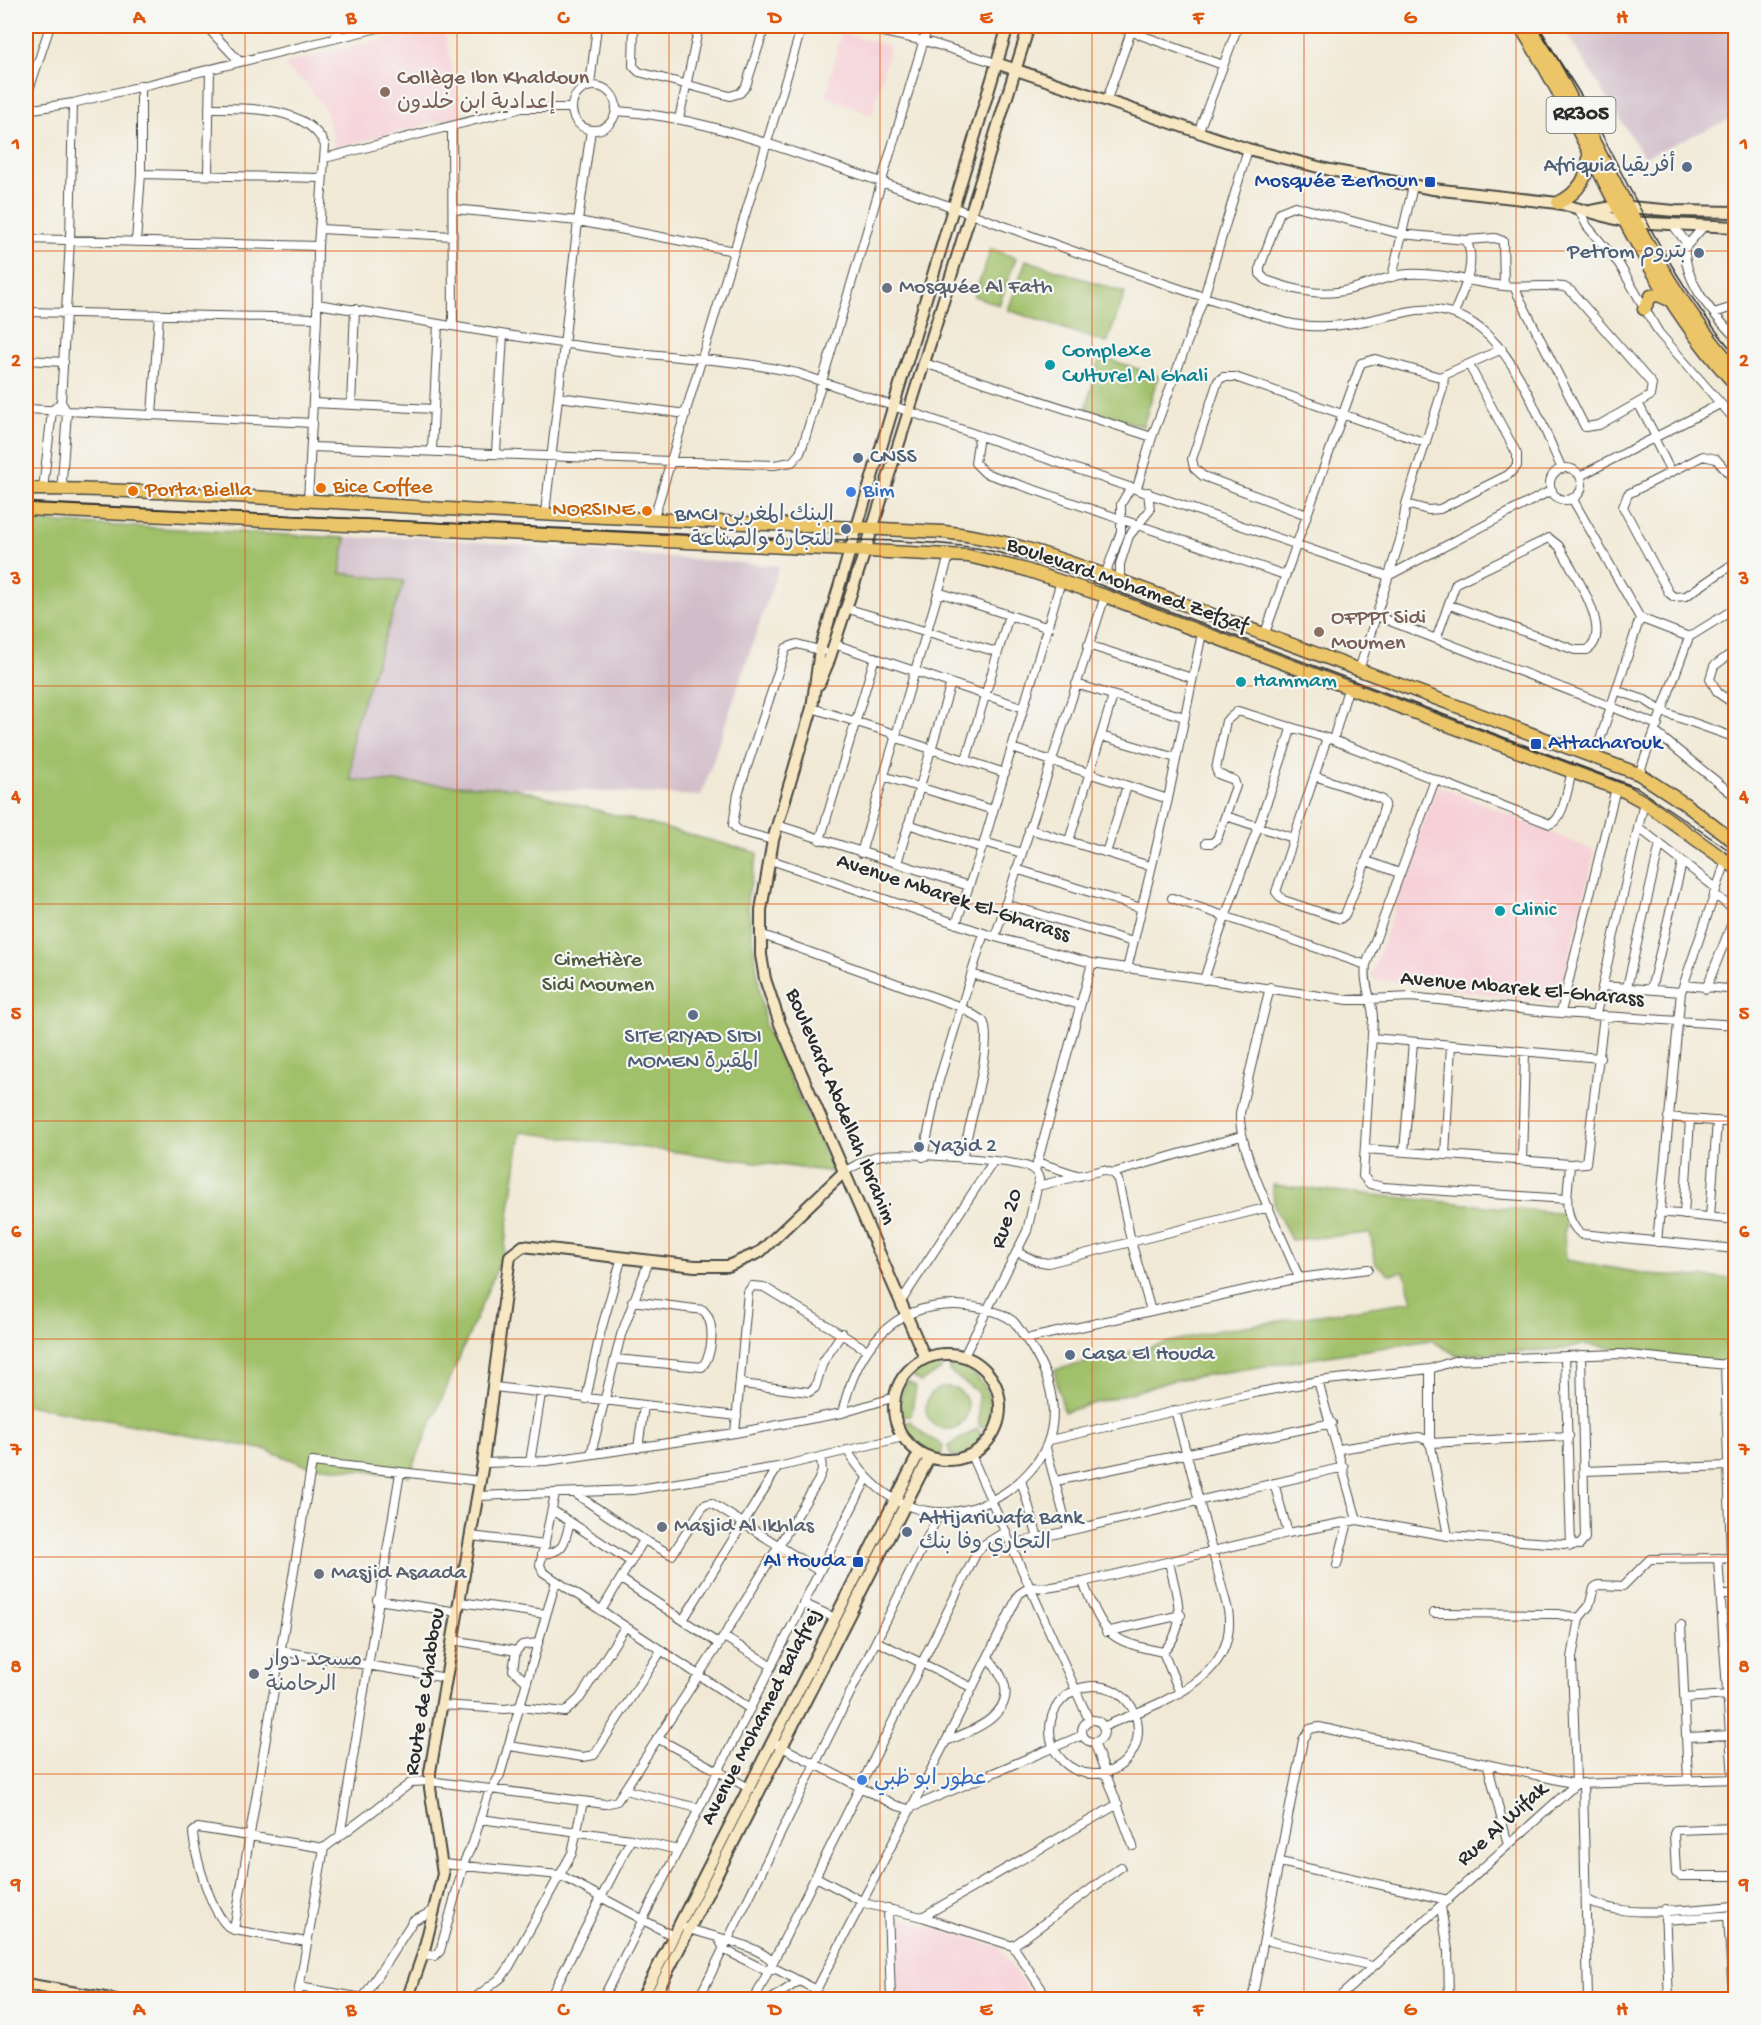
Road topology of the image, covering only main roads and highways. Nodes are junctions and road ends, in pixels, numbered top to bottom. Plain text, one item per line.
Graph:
1 (1520, 26) edge
2 (1530, 26) edge
3 (1589, 150) junction
4 (1558, 203) road end
5 (1623, 207) junction
6 (1632, 222) junction
7 (1667, 299) junction
8 (1644, 309) road end
9 (1736, 370) edge
10 (1736, 385) edge
11 (26, 489) edge
12 (26, 509) edge
13 (1736, 843) edge
14 (1731, 865) edge

1 - 3 main road, RR305
2 - 5 main road, RR305
3 - 4 main road
3 - 5 main road, RR305
5 - 6 main road, RR305
6 - 7 main road, RR305
6 - 9 main road, RR305
7 - 8 main road
7 - 10 main road, RR305
11 - 13 main road, Boulevard Mohamed Zefzaf
12 - 14 main road, Boulevard Mohamed Zefzaf

